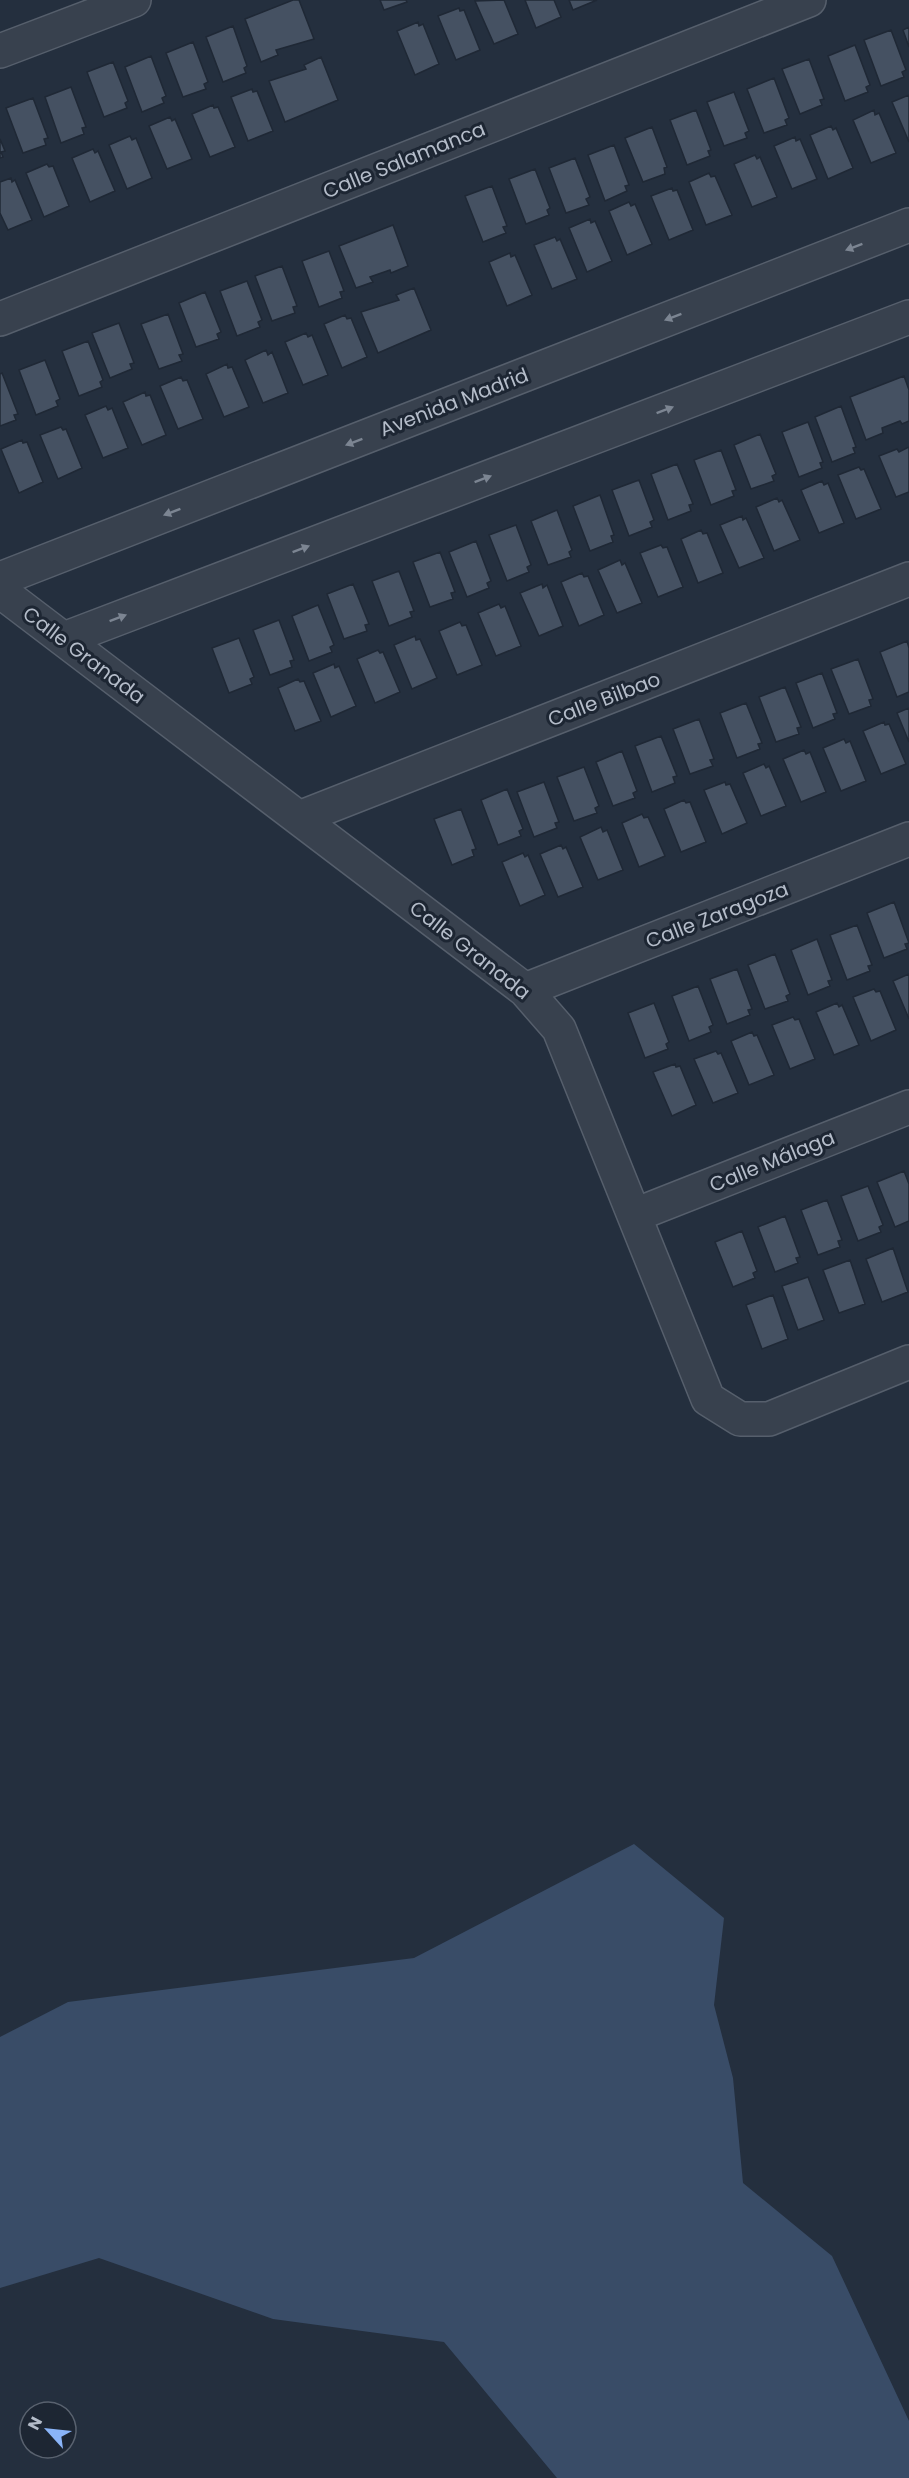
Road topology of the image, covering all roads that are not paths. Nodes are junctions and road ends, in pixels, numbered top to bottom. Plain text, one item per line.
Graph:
1 (134, 0) edge
2 (809, 0) edge
3 (0, 51) edge
4 (909, 225) edge
5 (909, 317) edge
6 (0, 319) edge
7 (0, 579) edge
8 (909, 579) edge
9 (0, 591) edge
10 (64, 639) junction
11 (299, 818) junction
12 (909, 839) edge
13 (525, 990) junction
14 (909, 1107) edge
15 (635, 1215) junction
16 (909, 1362) edge

1 - 3 street
2 - 6 street, Calle Salamanca
4 -> 7 street, Avenida Madrid
10 -> 5 street
8 - 11 street, Calle Bilbao
9 - 10 street, Calle Granada
10 - 11 street, Calle Granada
11 - 13 street, Calle Granada
12 - 13 street, Calle Zaragoza
13 - 15 street, Calle Granada
14 - 15 street, Calle Málaga
15 - 16 street, Calle Granada

